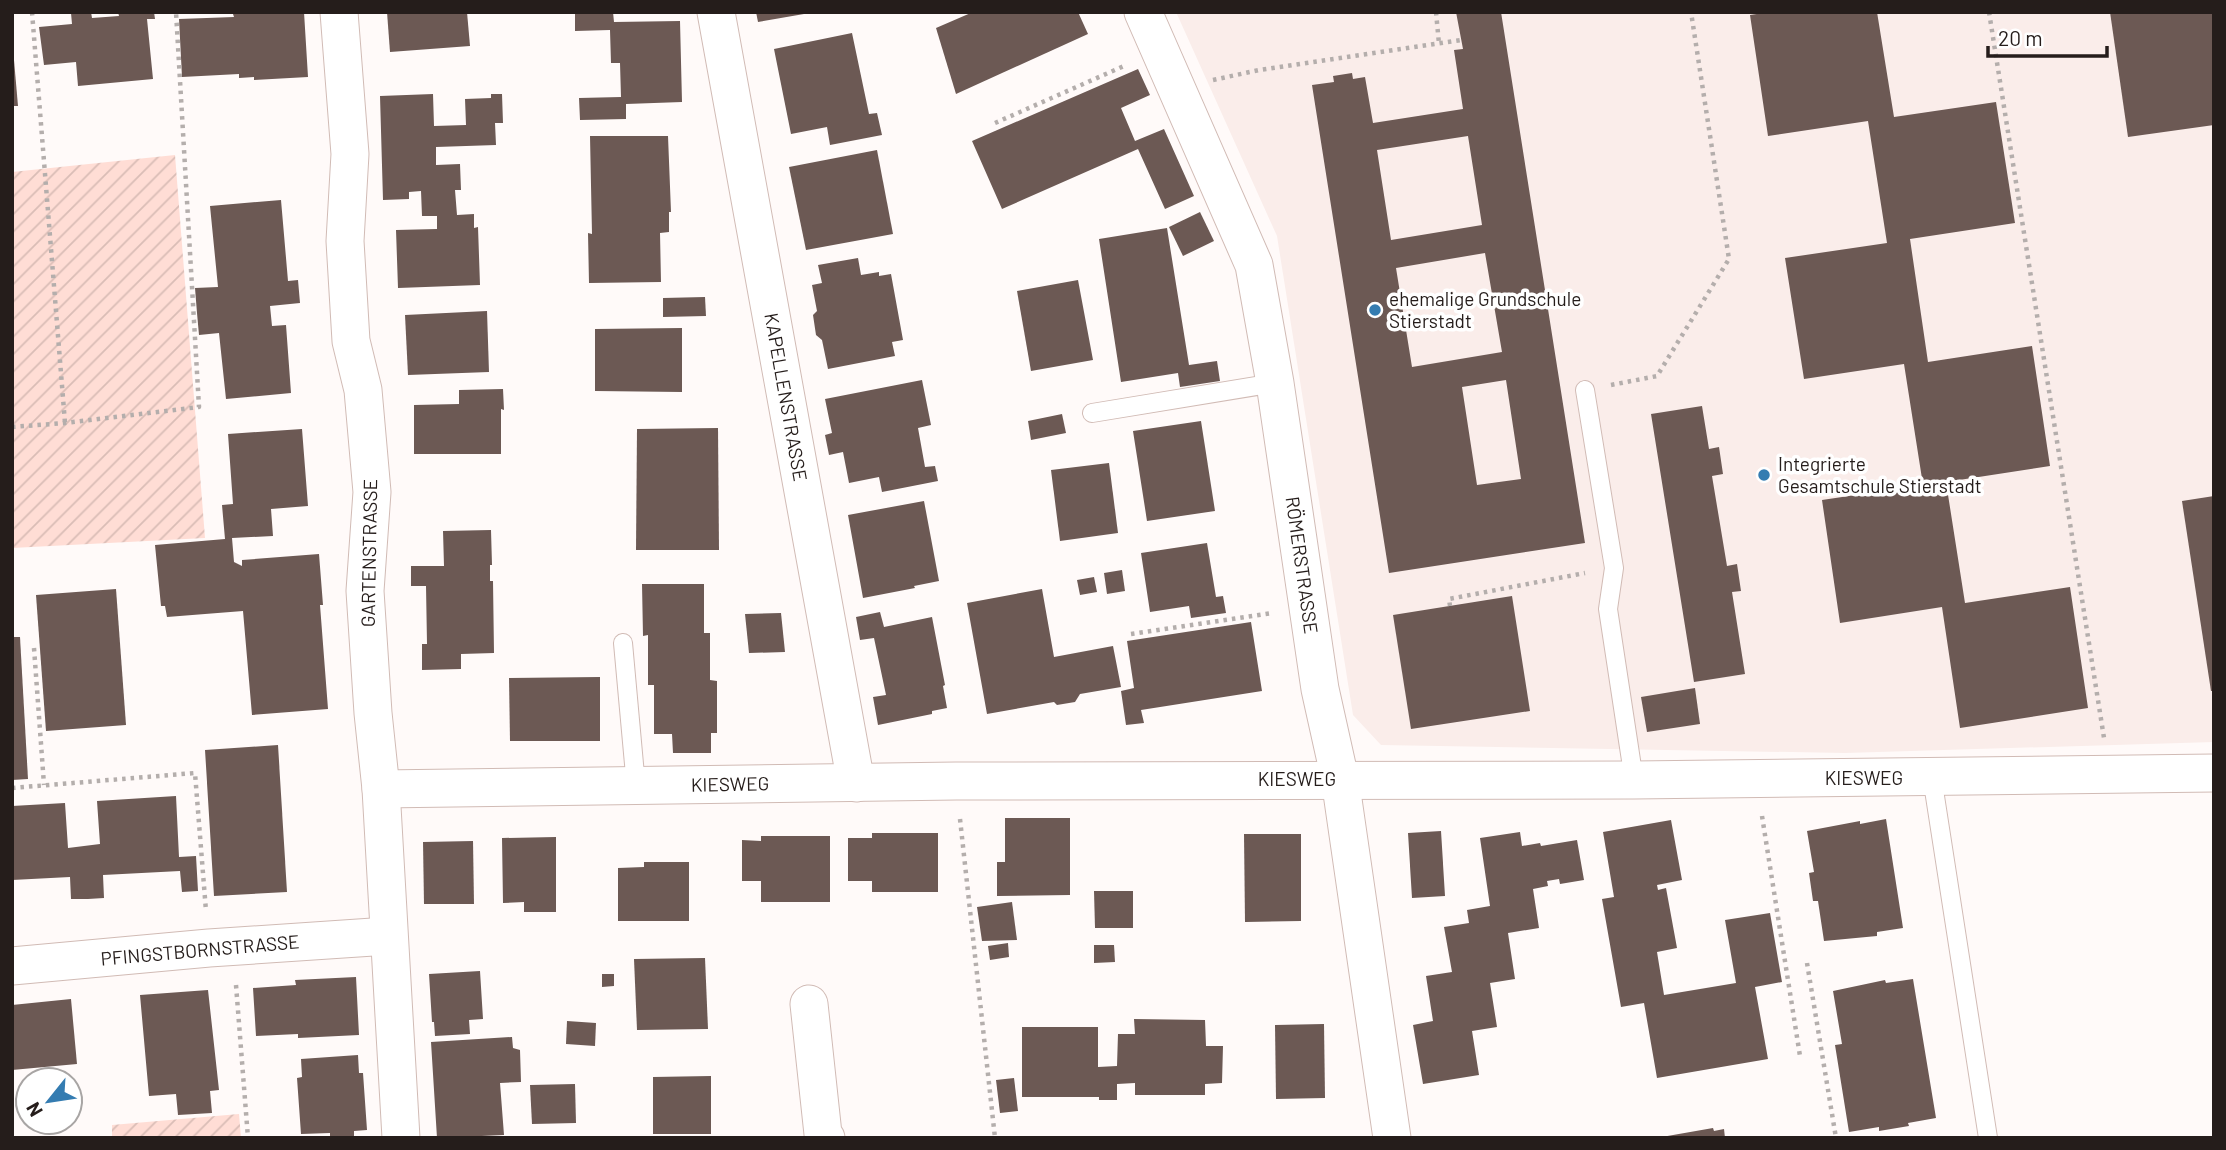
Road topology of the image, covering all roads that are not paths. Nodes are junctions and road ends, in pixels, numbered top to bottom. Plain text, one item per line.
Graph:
1 (340, 12) edge
2 (716, 12) edge
3 (1154, 24) edge
4 (1275, 383) junction
5 (1585, 390) dead end
6 (1092, 413) dead end
7 (623, 643) dead end
8 (2214, 773) edge
9 (1932, 777) junction
10 (1340, 779) junction
11 (1634, 780) junction
12 (856, 783) junction
13 (636, 786) junction
14 (381, 789) junction
15 (388, 936) junction
16 (12, 966) edge
17 (809, 1004) dead end
18 (401, 1138) edge
19 (826, 1138) edge
20 (1392, 1138) edge
21 (1988, 1138) edge

1 - 14 street, GARTENSTRASSE
2 - 12 street, KAPELLENSTRASSE
3 - 4 street, RÖMERSTRASSE
4 - 6 lane
4 - 10 street, RÖMERSTRASSE
5 - 11 lane
7 - 13 lane
8 - 9 street, KIESWEG
9 - 11 street, KIESWEG
9 - 21 lane
10 - 11 street, KIESWEG
10 - 12 street, KIESWEG
10 - 20 street, RÖMERSTRASSE
12 - 13 street, KIESWEG
13 - 14 street, KIESWEG
14 - 15 street, GARTENSTRASSE
15 - 16 street, PFINGSTBORNSTRASSE
15 - 18 street, GARTENSTRASSE
17 - 19 street

